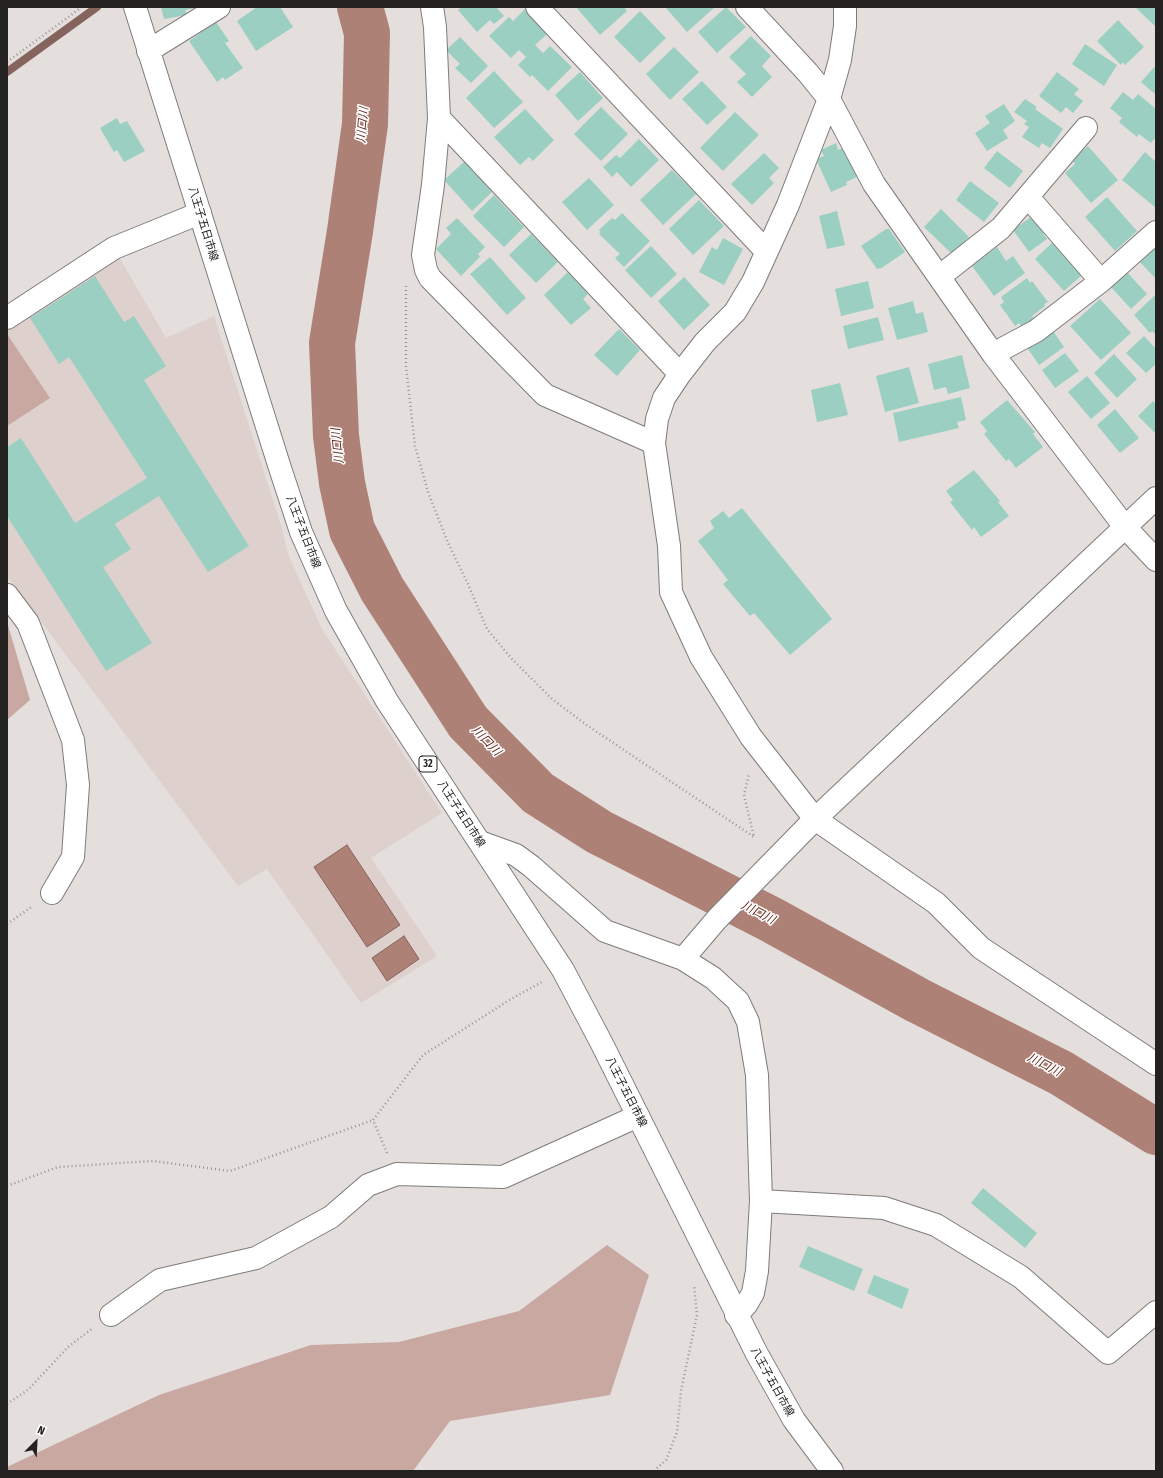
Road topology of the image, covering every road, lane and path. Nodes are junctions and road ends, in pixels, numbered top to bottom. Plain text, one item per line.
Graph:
1 (82, 7) edge
2 (135, 7) edge
3 (219, 7) edge
4 (432, 7) edge
5 (537, 7) edge
6 (747, 7) edge
7 (845, 7) edge
8 (148, 51) junction
9 (7, 62) edge
10 (829, 99) junction
11 (439, 118) junction
12 (1086, 128) dead end
13 (1028, 197) junction
14 (200, 213) junction
15 (1156, 232) edge
16 (766, 251) junction
17 (939, 276) junction
18 (1101, 281) junction
19 (407, 282) dead end
20 (7, 318) edge
21 (994, 354) junction
22 (680, 374) junction
23 (654, 443) junction
24 (1156, 498) edge
25 (1126, 527) junction
26 (1156, 560) edge
27 (7, 594) edge
28 (768, 760) junction
29 (815, 819) junction
30 (480, 842) junction
31 (52, 893) joint
32 (7, 924) edge
33 (683, 959) junction
34 (563, 970) junction
35 (1156, 1064) edge
36 (638, 1116) junction
37 (373, 1120) junction
38 (397, 1174) junction
39 (7, 1186) edge
40 (761, 1201) junction
41 (708, 1257) junction
42 (1156, 1312) edge
43 (111, 1315) joint
44 (736, 1315) junction
45 (7, 1404) edge
46 (654, 1471) edge
47 (832, 1471) edge

1 - 9 path
2 - 8 street, 八王子五日市線 / 32
3 - 8 street
4 - 11 street
5 - 16 street
6 - 10 street
7 - 10 street
8 - 14 street, 八王子五日市線 / 32
10 - 16 street
10 - 17 street
11 - 22 street
11 - 23 street
12 - 13 street
13 - 17 street
13 - 18 street
14 - 20 street
14 - 30 street, 八王子五日市線 / 32
15 - 18 street
16 - 22 street
17 - 21 street
18 - 21 street
19 - 28 path
21 - 25 street
22 - 23 street
23 - 28 street
24 - 25 street
25 - 26 street
25 - 29 street
27 - 31 street
28 - 29 street
29 - 33 street
29 - 35 street
30 - 33 street
30 - 34 street, 八王子五日市線 / 32
31 - 32 path
33 - 40 street
34 - 36 street, 八王子五日市線 / 32
34 - 37 path
36 - 38 street
36 - 41 street, 八王子五日市線 / 32
37 - 38 path
37 - 39 path
38 - 43 street
40 - 42 street
40 - 44 street
41 - 44 street, 八王子五日市線 / 32
41 - 46 path
43 - 45 path
44 - 47 street, 八王子五日市線 / 32

